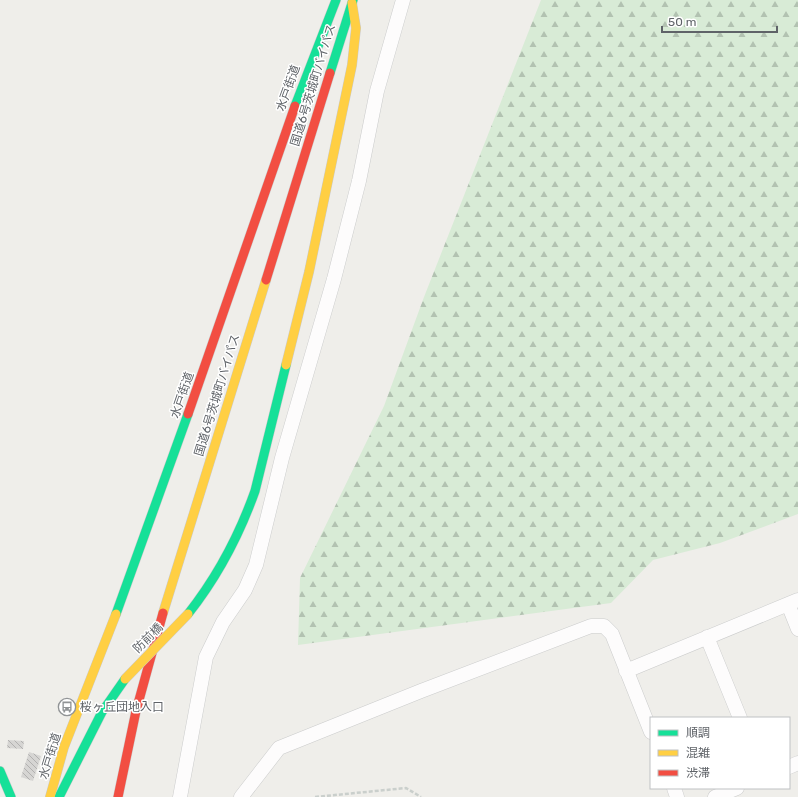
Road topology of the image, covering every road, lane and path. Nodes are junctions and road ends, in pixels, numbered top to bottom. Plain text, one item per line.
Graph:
1 (336, 0) edge
2 (403, 0) edge
3 (352, 2) edge
4 (793, 602) edge
5 (798, 629) edge
6 (707, 637) junction
7 (626, 671) junction
8 (125, 679) joint
9 (740, 717) edge
10 (650, 730) edge
11 (0, 771) edge
12 (735, 789) edge
13 (11, 797) edge
14 (50, 797) edge
15 (59, 797) edge
16 (118, 797) edge
17 (180, 797) edge
18 (241, 797) edge
19 (315, 797) edge
20 (421, 797) edge
21 (715, 797) edge

1 - 14 main road, 水戸街道
2 - 17 street
3 - 8 main road, 防前橋, bridge
3 - 16 main road, 国道6号茨城町バイパス
4 - 5 street
4 - 6 street
6 - 7 street
6 - 9 street
7 - 10 street
7 - 18 street
8 - 15 main road, 水戸街道
11 - 13 main road
12 - 21 street
19 - 20 path

